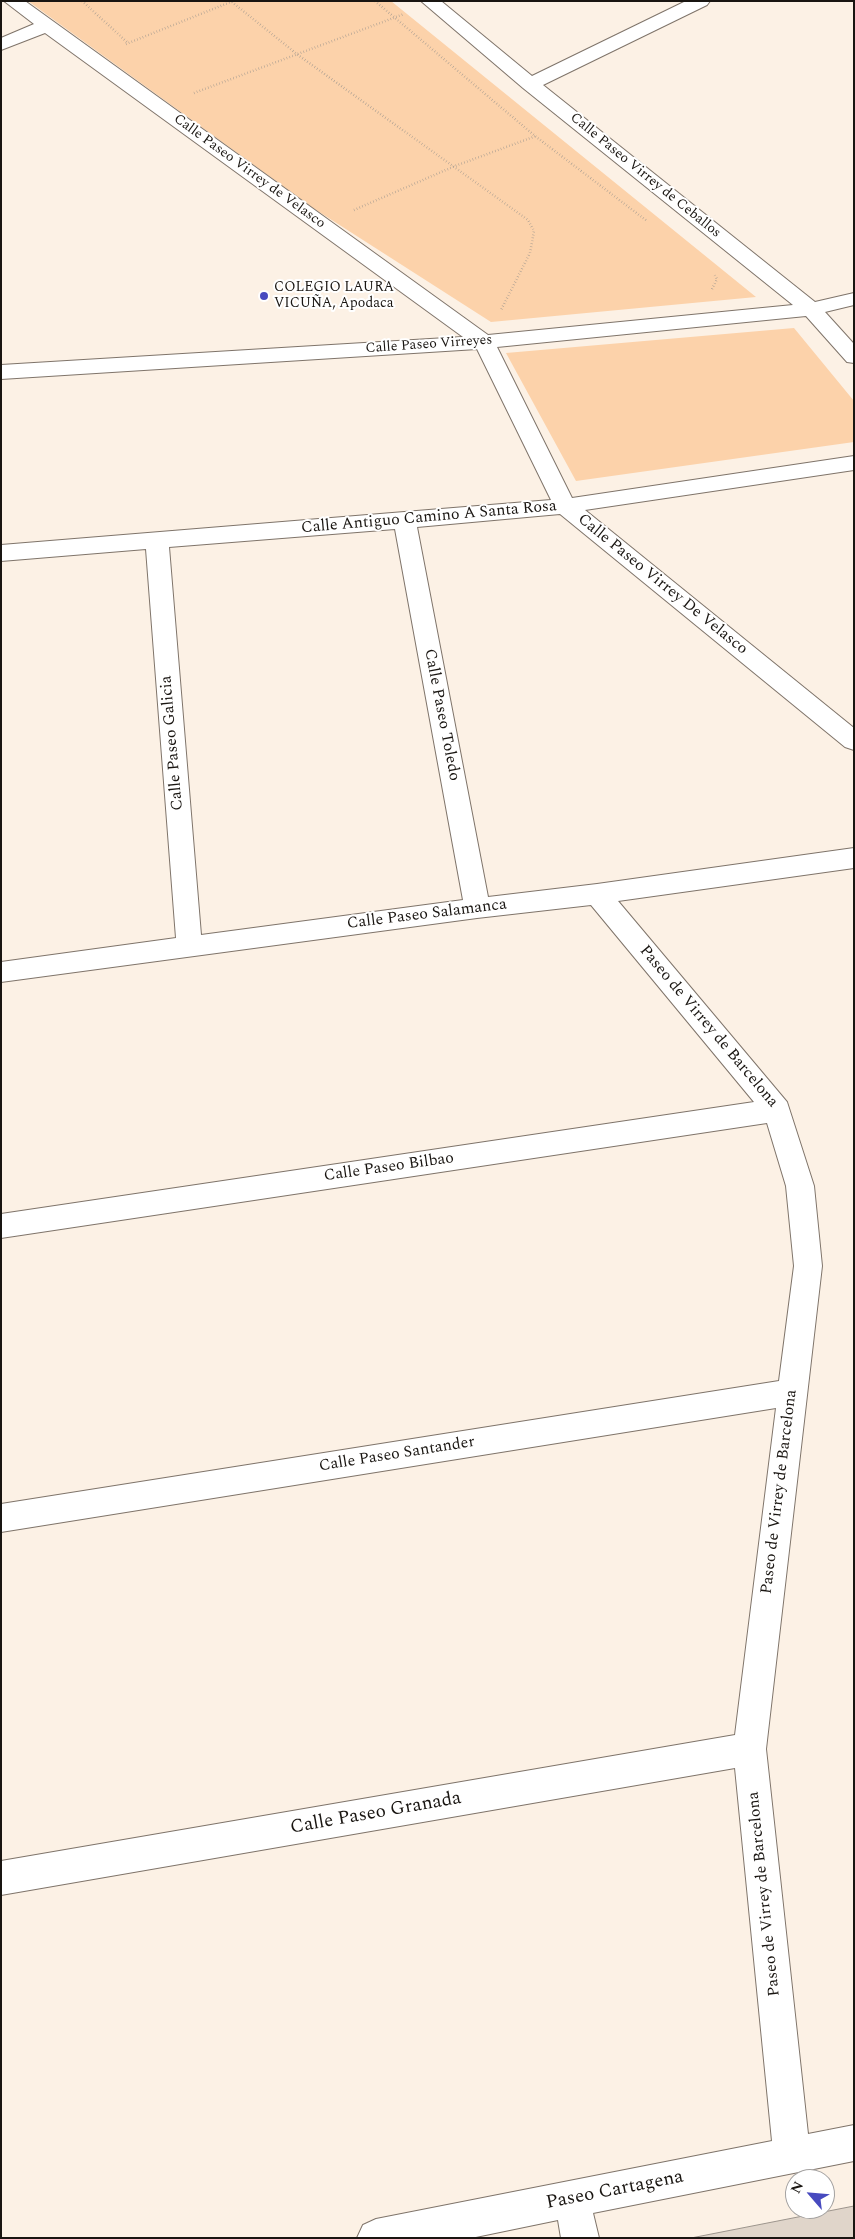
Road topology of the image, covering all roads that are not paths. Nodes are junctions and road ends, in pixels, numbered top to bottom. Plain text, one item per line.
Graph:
1 (13, 1) edge
2 (702, 1) edge
3 (431, 2) edge
4 (47, 25) junction
5 (1, 45) edge
6 (530, 84) junction
7 (854, 299) edge
8 (811, 309) junction
9 (484, 342) junction
10 (854, 357) edge
11 (1, 372) edge
12 (854, 463) edge
13 (565, 506) junction
14 (405, 521) junction
15 (157, 542) junction
16 (1, 553) edge
17 (854, 741) edge
18 (854, 858) edge
19 (598, 894) junction
20 (478, 908) junction
21 (189, 945) junction
22 (1, 972) edge
23 (777, 1110) junction
24 (1, 1226) edge
25 (792, 1392) junction
26 (1, 1518) edge
27 (750, 1749) junction
28 (1, 1878) edge
29 (854, 2143) edge
30 (792, 2156) junction
31 (572, 2201) junction
32 (376, 2238) edge
33 (580, 2238) edge

1 - 4 street, Calle Paseo Virrey de Velasco
2 - 6 street
3 - 6 street, Calle Paseo Virrey de Ceballos
4 - 5 street
4 - 9 street, Calle Paseo Virrey de Velasco
6 - 8 street, Calle Paseo Virrey de Ceballos
7 - 8 street, Calle Paseo Virreyes
8 - 9 street, Calle Paseo Virreyes
8 - 10 street, Calle Paseo Virrey de Ceballos
9 - 11 street, Calle Paseo Virreyes
9 - 13 street, Calle Paseo Virrey De Velasco
12 - 13 street, Calle Antiguo Camino A Santa Rosa
13 - 14 street, Calle Antiguo Camino A Santa Rosa
13 - 17 street, Calle Paseo Virrey De Velasco
14 - 15 street, Calle Antiguo Camino A Santa Rosa
14 - 20 street, Calle Paseo Toledo
15 - 16 street, Calle Antiguo Camino A Santa Rosa
15 - 21 street, Calle Paseo Galicia
18 - 19 street, Calle Paseo Salamanca
19 - 20 street, Calle Paseo Salamanca
19 - 23 street, Paseo de Virrey de Barcelona
20 - 21 street, Calle Paseo Salamanca
21 - 22 street, Calle Paseo Salamanca
23 - 24 street, Calle Paseo Bilbao
23 - 25 street, Paseo de Virrey de Barcelona
25 - 26 street, Calle Paseo Santander
25 - 27 street, Paseo de Virrey de Barcelona
27 - 28 street, Calle Paseo Granada
27 - 30 street, Paseo de Virrey de Barcelona
29 - 30 street, Paseo Cartagena
30 - 31 street, Paseo Cartagena
31 - 32 street, Paseo Cartagena
31 - 33 street

